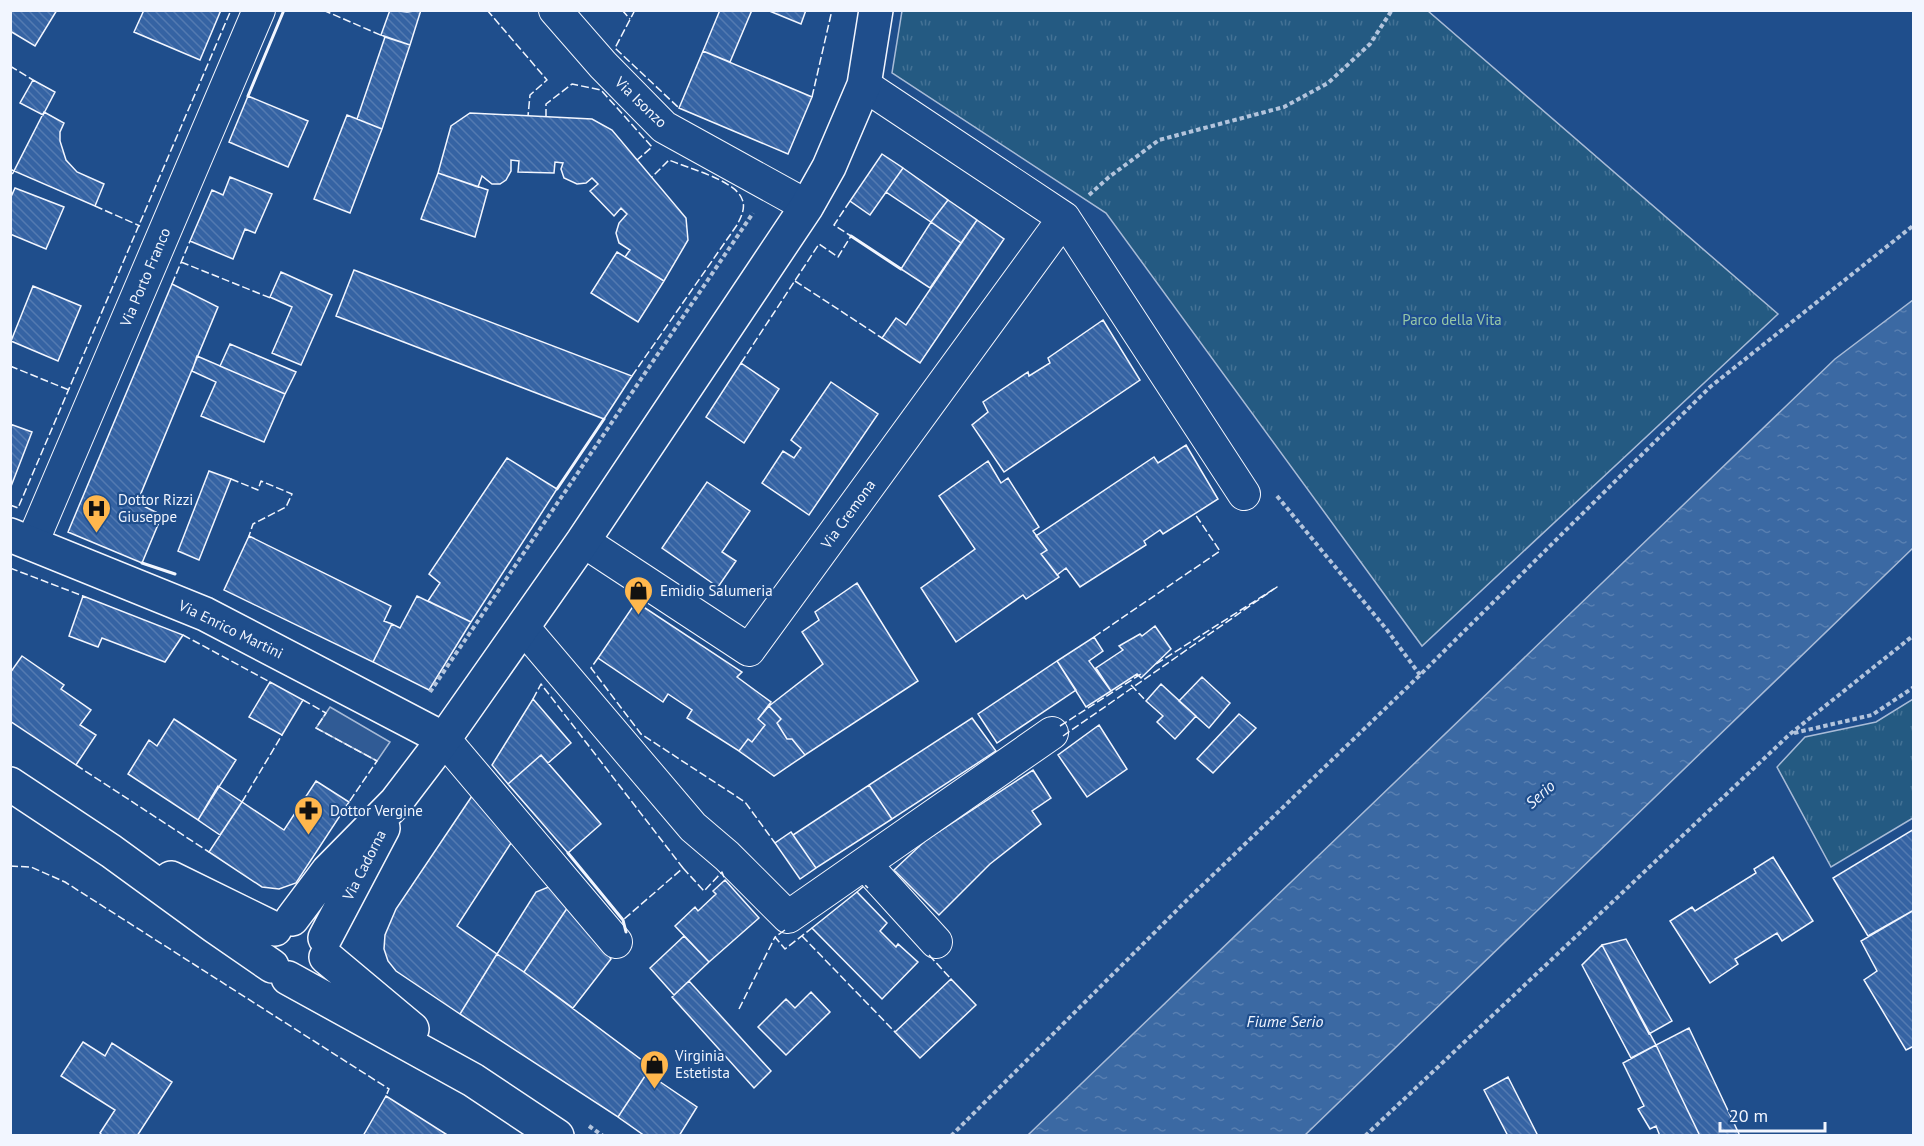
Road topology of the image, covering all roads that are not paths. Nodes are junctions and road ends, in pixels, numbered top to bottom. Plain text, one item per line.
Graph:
1 (259, 10) edge
2 (555, 10) edge
3 (876, 10) edge
4 (864, 85) junction
5 (807, 206) junction
6 (1064, 218) junction
7 (1244, 494) road end
8 (21, 539) edge
9 (583, 541) junction
10 (523, 627) junction
11 (1052, 733) dead end
12 (444, 739) junction
13 (10, 784) edge
14 (396, 802) junction
15 (111, 851) junction
16 (865, 864) junction
17 (284, 924) junction
18 (616, 942) dead end
19 (936, 942) dead end
20 (326, 947) junction
21 (280, 972) junction
22 (473, 1080) junction
23 (557, 1136) edge

1 - 8 street, Via Porto Franco
2 - 5 street, Via Isonzo
3 - 4 street
4 - 5 street
4 - 6 street
5 - 9 street
6 - 7 street
6 - 9 street, Via Cremona
8 - 12 street, Via Enrico Martini
9 - 10 street
10 - 12 street
10 - 16 street
11 - 16 street
12 - 14 street
12 - 18 street
13 - 15 street
14 - 17 street, Via Cadorna
14 - 20 street, Via Cadorna
15 - 17 street
15 - 21 street
16 - 19 street
17 - 20 street
17 - 21 street
20 - 21 street
20 - 22 street
21 - 22 street
22 - 23 street

